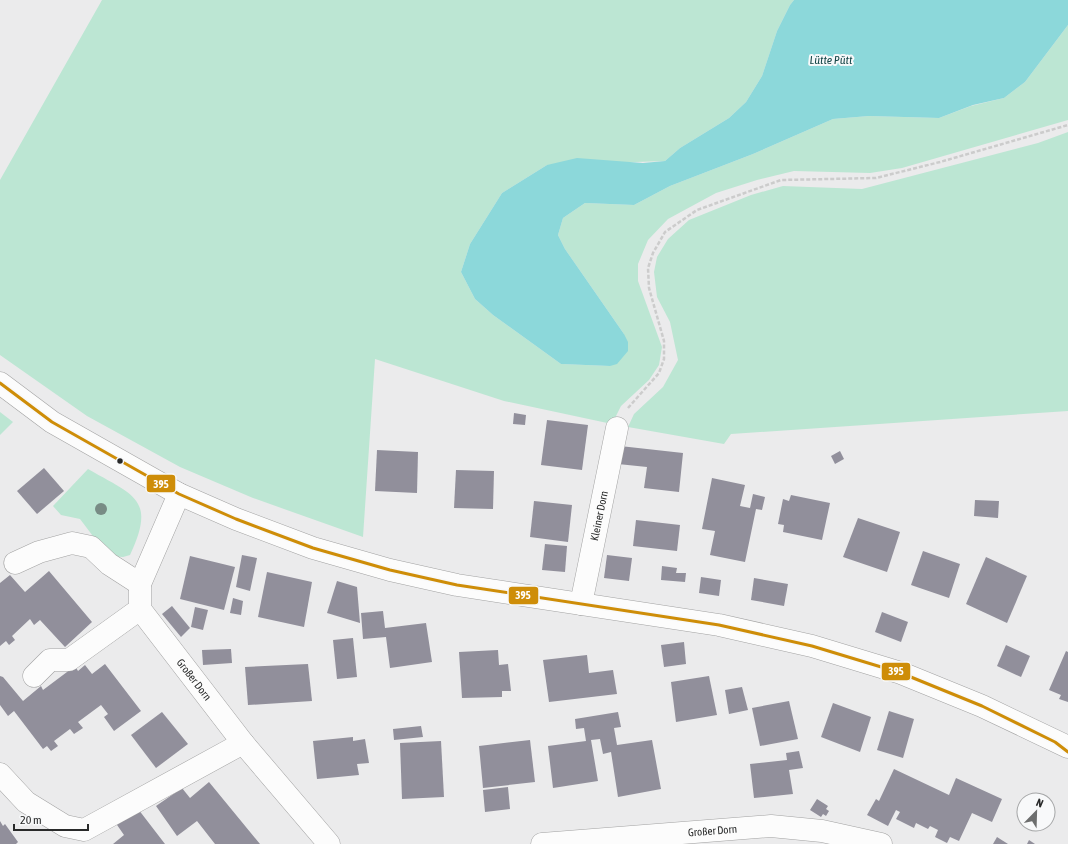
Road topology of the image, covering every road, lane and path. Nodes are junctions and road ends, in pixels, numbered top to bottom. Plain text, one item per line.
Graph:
1 (1068, 125) edge
2 (0, 383) edge
3 (617, 428) joint
4 (180, 494) junction
5 (15, 563) dead end
6 (140, 584) junction
7 (581, 604) junction
8 (140, 609) junction
9 (34, 676) dead end
10 (243, 743) junction
11 (1064, 747) edge
12 (0, 774) edge
13 (329, 844) edge
14 (542, 844) edge
15 (881, 844) edge

1 - 3 path
2 - 4 main road
3 - 7 main road, Kleiner Dorn
4 - 6 main road
4 - 7 main road
5 - 6 main road
6 - 8 main road
7 - 11 main road
8 - 9 main road
8 - 10 main road, Großer Dorn
10 - 12 main road
10 - 13 main road, Großer Dorn
14 - 15 main road, Großer Dorn

